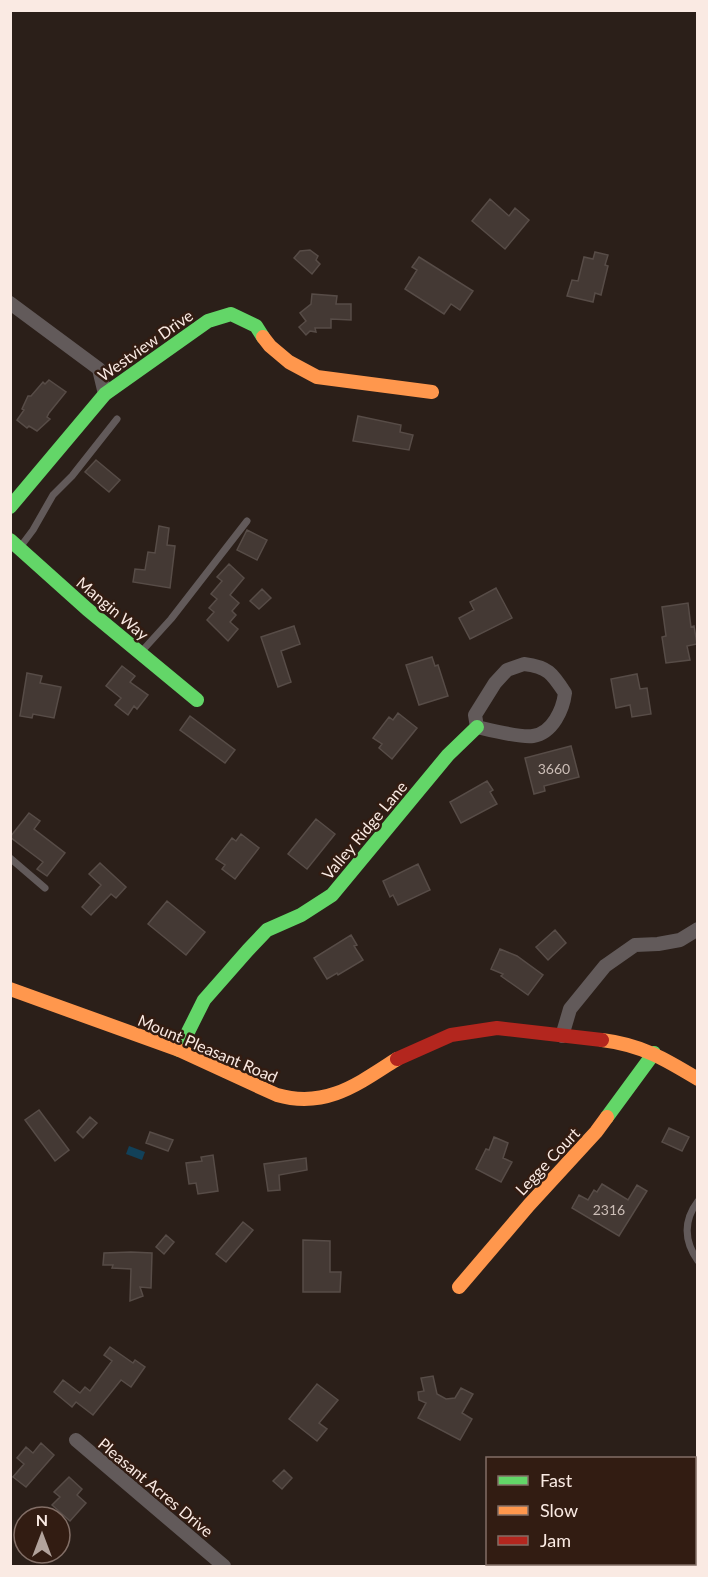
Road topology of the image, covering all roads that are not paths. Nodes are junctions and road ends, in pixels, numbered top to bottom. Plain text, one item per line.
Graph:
1 (10, 303) edge
2 (432, 392) dead end
3 (105, 394) junction
4 (117, 420) dead end
5 (10, 507) edge
6 (247, 521) dead end
7 (15, 544) edge
8 (140, 653) junction
9 (197, 700) dead end
10 (477, 727) junction
11 (10, 858) edge
12 (45, 888) dead end
13 (698, 930) edge
14 (10, 989) edge
15 (562, 1036) junction
16 (179, 1050) junction
17 (654, 1053) junction
18 (698, 1079) edge
19 (698, 1201) edge
20 (698, 1261) edge
21 (459, 1287) dead end
22 (76, 1440) dead end
23 (216, 1564) edge

1 - 3 street
2 - 3 street, Westview Drive
3 - 5 street, Westview Drive
4 - 7 lane
6 - 8 lane
7 - 8 street, Mangin Way
8 - 9 street, Mangin Way
10 - 10 street
10 - 16 street, Valley Ridge Lane
11 - 12 lane
13 - 15 street
14 - 16 street, Mount Pleasant Road
15 - 16 street, Mount Pleasant Road
15 - 17 street, Mount Pleasant Road
17 - 18 street, Mount Pleasant Road
17 - 21 street, Legge Court
19 - 20 lane
22 - 23 street, Pleasant Acres Drive

